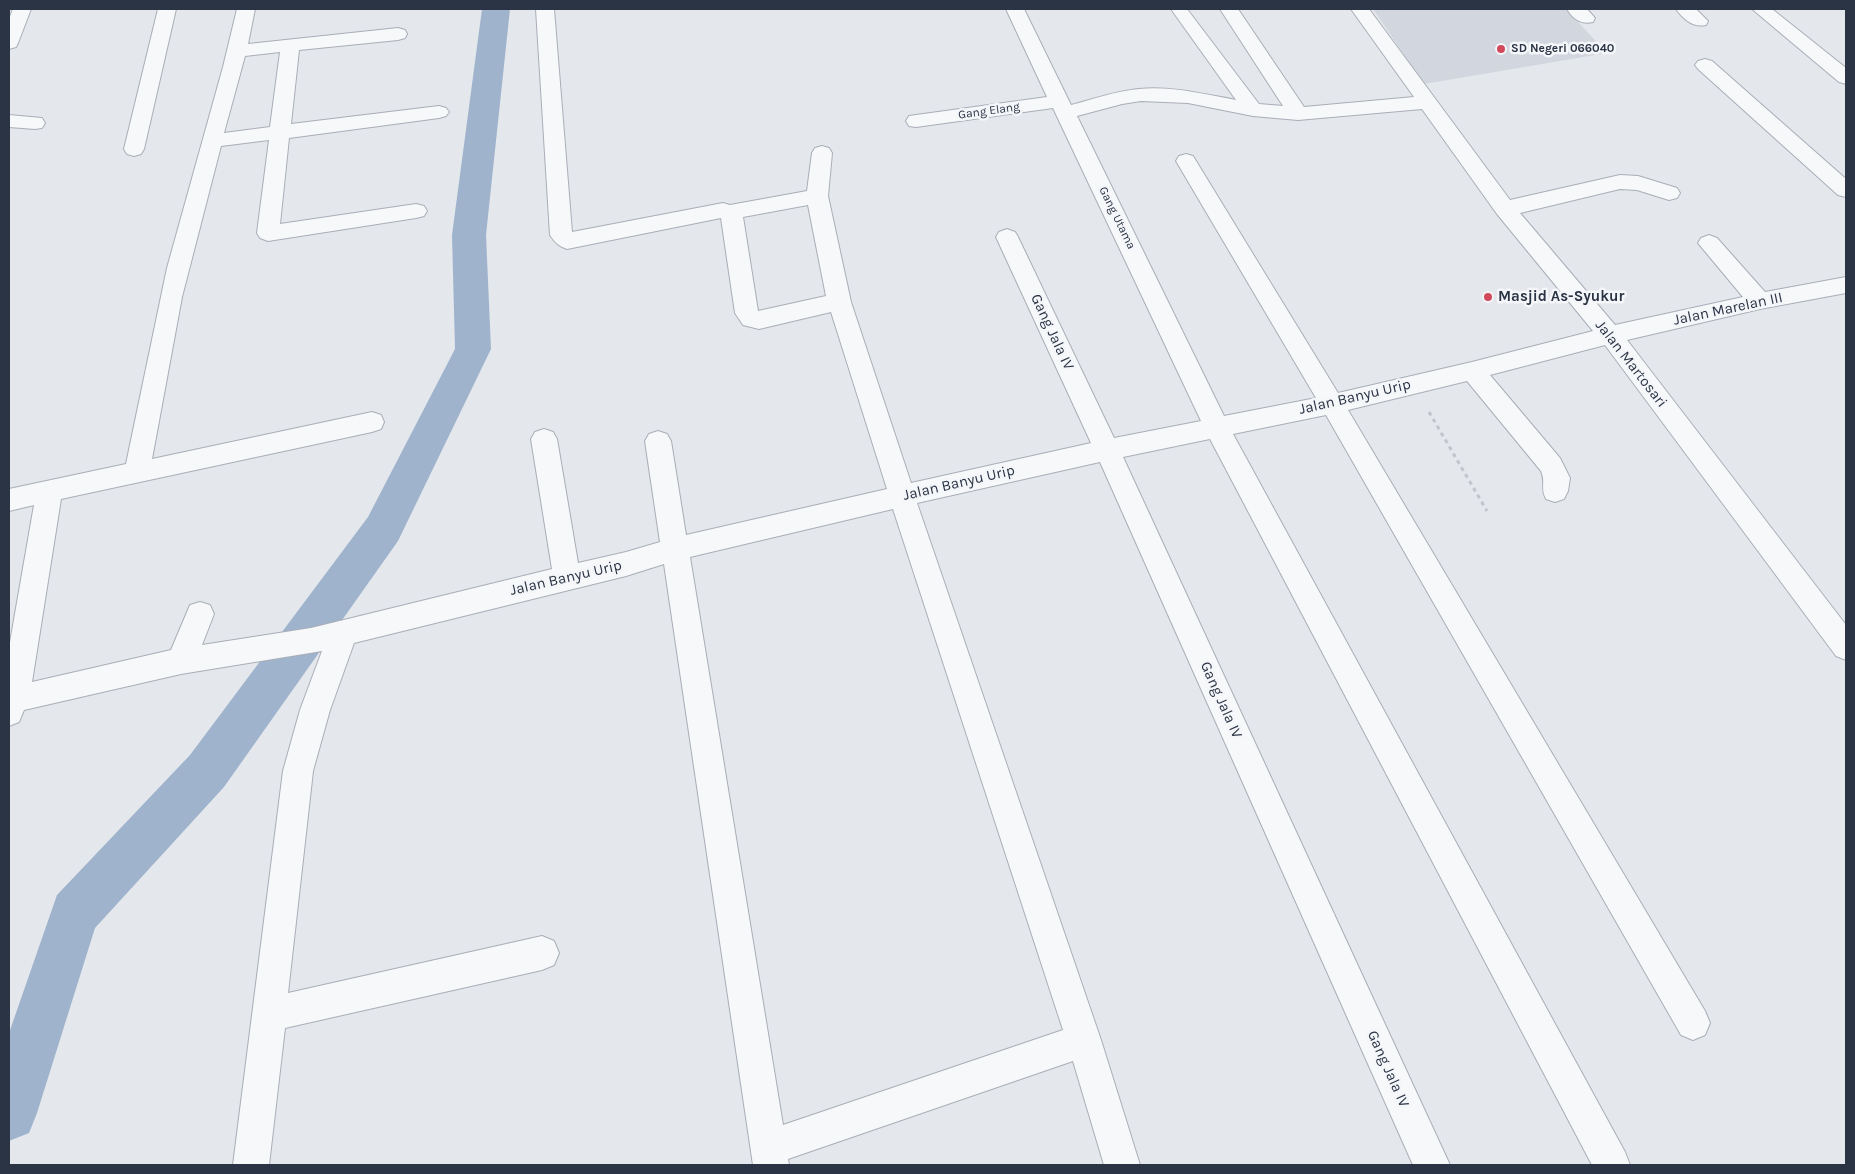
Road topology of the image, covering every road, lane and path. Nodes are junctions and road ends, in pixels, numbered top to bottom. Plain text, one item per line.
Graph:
1 (22, 9) edge
2 (167, 9) edge
3 (246, 9) edge
4 (545, 9) edge
5 (1015, 9) edge
6 (1229, 9) edge
7 (1360, 9) edge
8 (1685, 9) edge
9 (1761, 9) edge
10 (1179, 10) edge
11 (1699, 21) dead end
12 (398, 34) dead end
13 (9, 43) edge
14 (290, 45) junction
15 (238, 50) junction
16 (1705, 65) dead end
17 (1846, 78) edge
18 (1429, 102) junction
19 (1063, 107) junction
20 (1253, 110) junction
21 (439, 112) dead end
22 (1298, 114) junction
23 (9, 121) edge
24 (916, 121) dead end
25 (36, 124) dead end
26 (280, 132) junction
27 (212, 141) junction
28 (134, 149) dead end
29 (822, 153) dead end
30 (1186, 161) dead end
31 (1846, 190) edge
32 (1670, 193) dead end
33 (817, 196) junction
34 (1505, 209) junction
35 (416, 211) dead end
36 (728, 212) junction
37 (1007, 237) dead end
38 (1709, 244) dead end
39 (1846, 285) edge
40 (1760, 301) junction
41 (839, 302) junction
42 (1610, 335) junction
43 (1472, 371) junction
44 (1412, 384) junction
45 (1332, 404) junction
46 (372, 422) dead end
47 (1217, 428) junction
48 (544, 439) dead end
49 (658, 441) dead end
50 (1107, 450) junction
51 (137, 473) junction
52 (49, 491) junction
53 (1555, 491) dead end
54 (902, 496) junction
55 (9, 500) edge
56 (1487, 510) dead end
57 (675, 549) junction
58 (567, 577) junction
59 (200, 614) dead end
60 (343, 633) junction
61 (1846, 647) edge
62 (181, 661) junction
63 (11, 705) edge
64 (542, 953) dead end
65 (270, 1014) junction
66 (1693, 1023) dead end
67 (1084, 1040) junction
68 (769, 1156) edge
69 (247, 1165) edge
70 (1122, 1165) edge
71 (1432, 1165) edge
72 (1612, 1165) edge

1 - 13 street
2 - 28 street
3 - 15 street
4 - 36 street
5 - 19 street, Gang Utama
6 - 22 street
7 - 18 street, Jalan Martosari
8 - 11 street
9 - 17 street
10 - 20 street
12 - 14 street
14 - 15 street
14 - 26 street
15 - 27 street
16 - 31 street
18 - 22 street, Gang Elang
18 - 34 street, Jalan Martosari
19 - 20 street, Gang Elang
19 - 24 street, Gang Elang
19 - 47 street, Gang Utama
20 - 22 street, Gang Elang
21 - 26 street
23 - 25 street
26 - 27 street
26 - 35 street
27 - 51 street
29 - 33 street
30 - 45 street
32 - 34 street
33 - 36 street
33 - 41 street
34 - 42 street, Jalan Martosari
36 - 41 street
37 - 50 street, Gang Jala IV
38 - 40 street
39 - 40 street, Jalan Marelan III
40 - 42 street, Jalan Marelan III
41 - 54 street
42 - 43 street, Jalan Banyu Urip
42 - 61 street, Jalan Martosari
43 - 44 street, Jalan Banyu Urip
43 - 53 street
44 - 45 street, Jalan Banyu Urip
44 - 56 path
45 - 47 street, Jalan Banyu Urip
45 - 66 street
46 - 51 street
47 - 50 street, Jalan Banyu Urip
47 - 72 street, Gang Utama
48 - 58 street
49 - 57 street
50 - 54 street, Jalan Banyu Urip
50 - 71 street, Gang Jala IV
51 - 52 street
52 - 55 street
52 - 63 street
54 - 57 street, Jalan Banyu Urip
54 - 67 street
57 - 58 street, Jalan Banyu Urip
57 - 68 street
58 - 60 street, Jalan Banyu Urip
59 - 62 street
60 - 62 street, Jalan Banyu Urip
60 - 65 street
62 - 63 street, Jalan Banyu Urip
64 - 65 street
65 - 69 street
67 - 68 street
67 - 70 street

